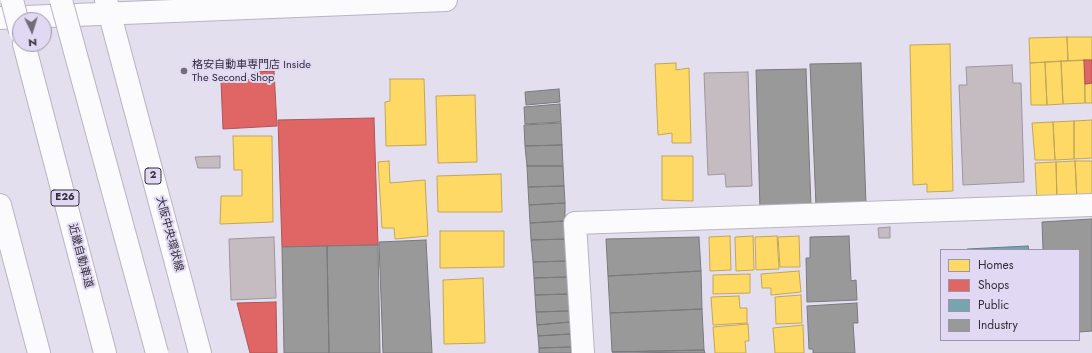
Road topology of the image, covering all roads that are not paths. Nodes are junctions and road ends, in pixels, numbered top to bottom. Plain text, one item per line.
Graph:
1 (12, 0) edge
2 (61, 0) edge
3 (446, 0) edge
4 (321, 2) edge
5 (107, 7) edge
6 (15, 12) edge
7 (0, 18) edge
8 (26, 52) edge
9 (0, 205) edge
10 (1092, 205) edge
11 (39, 353) edge
12 (105, 353) edge
13 (156, 353) edge
14 (200, 353) edge
15 (583, 353) edge

1 - 6 main road, bridge
2 - 13 main road, bridge
3 - 4 main road
4 - 5 main road
5 - 7 main road
5 - 14 main road, 大阪中央環状線 / 2
8 - 12 main road, 近畿自動車道 / E26
9 - 11 main road
10 - 15 main road

